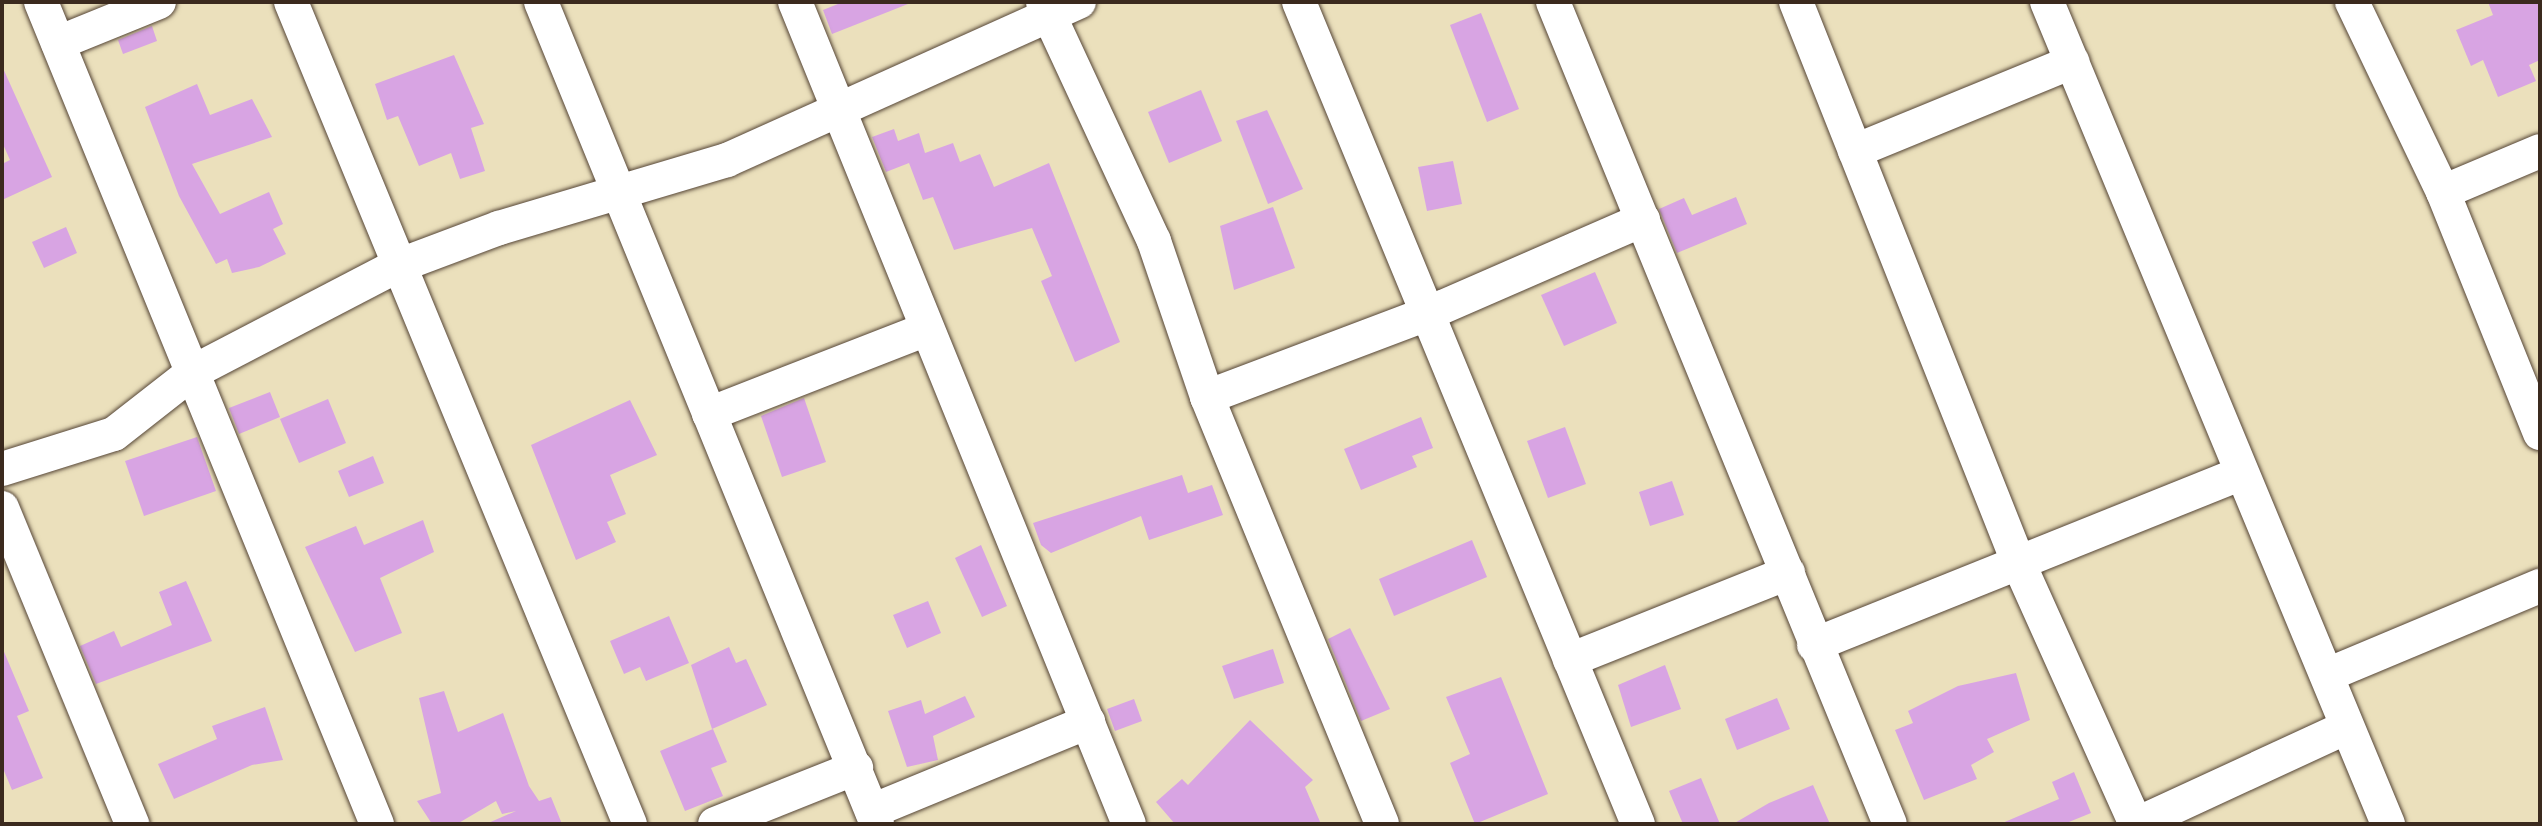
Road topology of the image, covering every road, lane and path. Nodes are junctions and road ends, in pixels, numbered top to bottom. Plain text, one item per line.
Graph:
1 (41, 2) edge
2 (159, 2) edge
3 (291, 2) edge
4 (541, 2) edge
5 (795, 2) edge
6 (1299, 2) edge
7 (1553, 2) edge
8 (1796, 2) edge
9 (2047, 2) edge
10 (2352, 2) edge
11 (1057, 7) edge
12 (58, 43) junction
13 (2072, 62) junction
14 (835, 106) junction
15 (1855, 151) junction
16 (2540, 151) edge
17 (2443, 192) junction
18 (618, 193) junction
19 (1643, 220) junction
20 (395, 267) junction
21 (1424, 315) junction
22 (927, 329) junction
23 (193, 372) junction
24 (1207, 397) junction
25 (709, 414) junction
26 (2540, 433) edge
27 (2, 469) edge
28 (2240, 474) junction
29 (2, 508) edge
30 (2019, 564) junction
31 (1788, 573) junction
32 (2540, 586) edge
33 (1814, 645) junction
34 (1570, 660) junction
35 (2327, 675) junction
36 (1088, 722) junction
37 (2347, 727) junction
38 (856, 768) junction
39 (875, 817) edge
40 (132, 824) edge
41 (377, 824) edge
42 (630, 824) edge
43 (715, 824) edge
44 (1129, 824) edge
45 (1382, 824) edge
46 (1638, 824) edge
47 (1890, 824) edge
48 (2136, 824) edge
49 (2388, 824) edge

1 - 12 street
2 - 12 street
3 - 20 street
4 - 18 street
5 - 14 street
6 - 21 street
7 - 19 street
8 - 15 street
9 - 13 street
10 - 17 street
11 - 14 street
11 - 24 street
12 - 23 street
13 - 15 street
13 - 28 street
14 - 18 street
14 - 22 street
15 - 30 street
16 - 17 street
17 - 26 street
18 - 20 street
18 - 25 street
19 - 21 street
19 - 31 street
20 - 23 street
20 - 42 street
21 - 24 street
21 - 34 street
22 - 25 street
22 - 36 street
23 - 27 street
23 - 41 street
24 - 45 street
25 - 38 street
28 - 30 street
28 - 35 street
29 - 40 street
30 - 33 street
30 - 48 street
31 - 33 street
31 - 34 street
32 - 35 street
33 - 47 street
34 - 46 street
35 - 37 street
36 - 39 street
36 - 44 street
37 - 48 street
37 - 49 street
38 - 39 street
38 - 43 street

